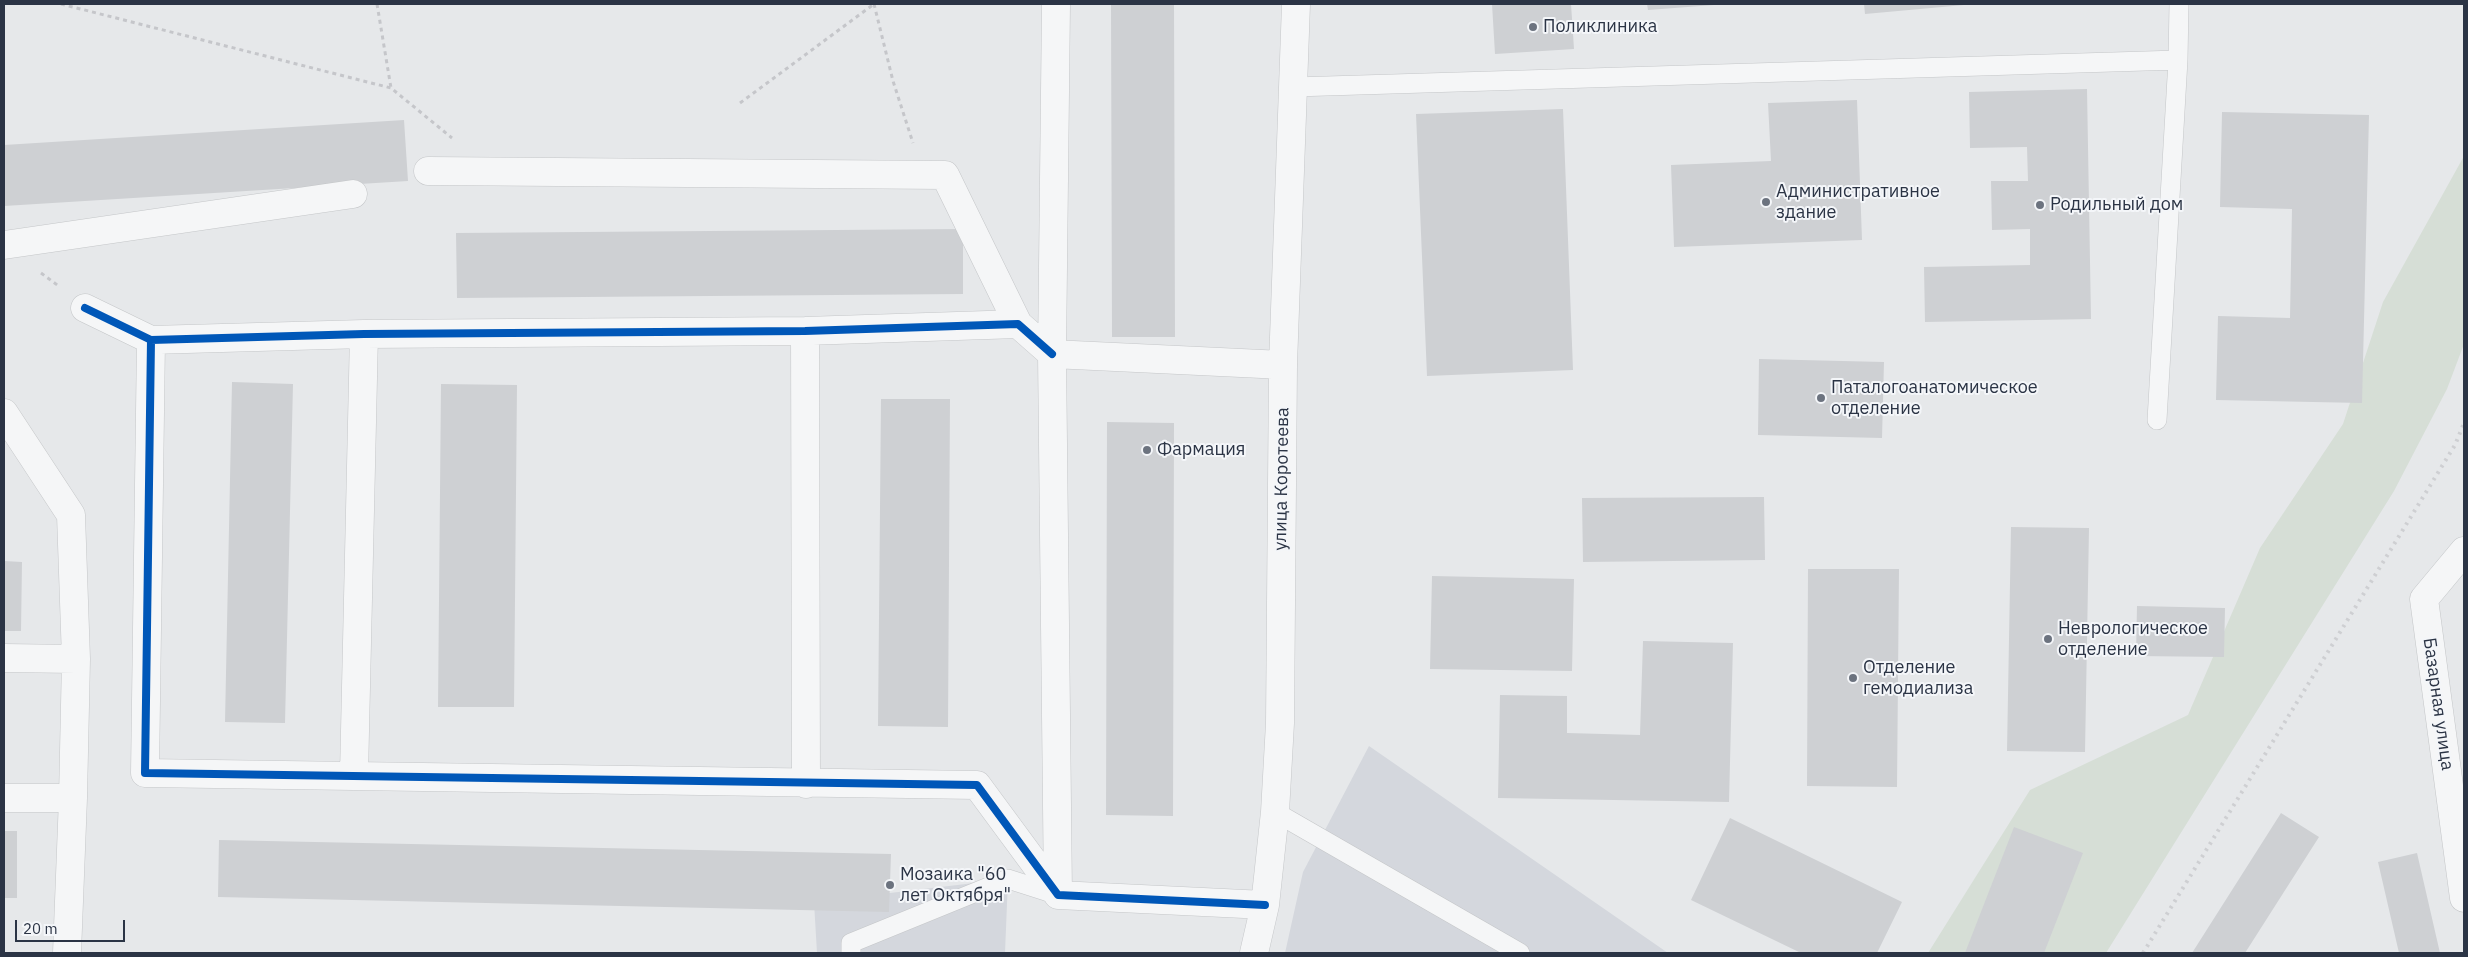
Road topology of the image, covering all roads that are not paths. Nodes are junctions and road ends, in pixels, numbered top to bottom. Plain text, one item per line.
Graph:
1 (1056, 4) edge
2 (1296, 4) edge
3 (2179, 4) edge
4 (2178, 60) junction
5 (1294, 87) junction
6 (428, 172) dead end
7 (353, 194) dead end
8 (4, 244) edge
9 (85, 308) dead end
10 (1018, 324) junction
11 (805, 331) junction
12 (364, 334) junction
13 (151, 340) junction
14 (1052, 354) junction
15 (1283, 365) junction
16 (4, 413) edge
17 (2157, 420) dead end
18 (2464, 550) edge
19 (4, 658) edge
20 (76, 659) junction
21 (354, 776) junction
22 (806, 784) junction
23 (4, 798) edge
24 (73, 798) junction
25 (1275, 812) junction
26 (1058, 895) junction
27 (2464, 898) edge
28 (1265, 904) junction
29 (67, 953) edge
30 (850, 953) edge
31 (1254, 953) edge
32 (1520, 953) edge

1 - 14 street
2 - 5 street, улица Коротеева
3 - 4 lane
4 - 5 lane
4 - 17 lane
5 - 15 street, улица Коротеева
6 - 10 street
7 - 8 street
9 - 13 street
10 - 11 street
10 - 14 street
11 - 12 street
11 - 22 street
12 - 13 street
12 - 21 street
13 - 21 street
14 - 15 street
14 - 26 street
15 - 25 street, улица Коротеева
16 - 20 street
18 - 27 street, Базарная улица
19 - 20 street
20 - 24 street
21 - 22 street
22 - 26 street
23 - 24 street
24 - 29 street
25 - 28 street, улица Коротеева
25 - 32 lane
26 - 28 street
26 - 30 lane
28 - 31 street, улица Коротеева

